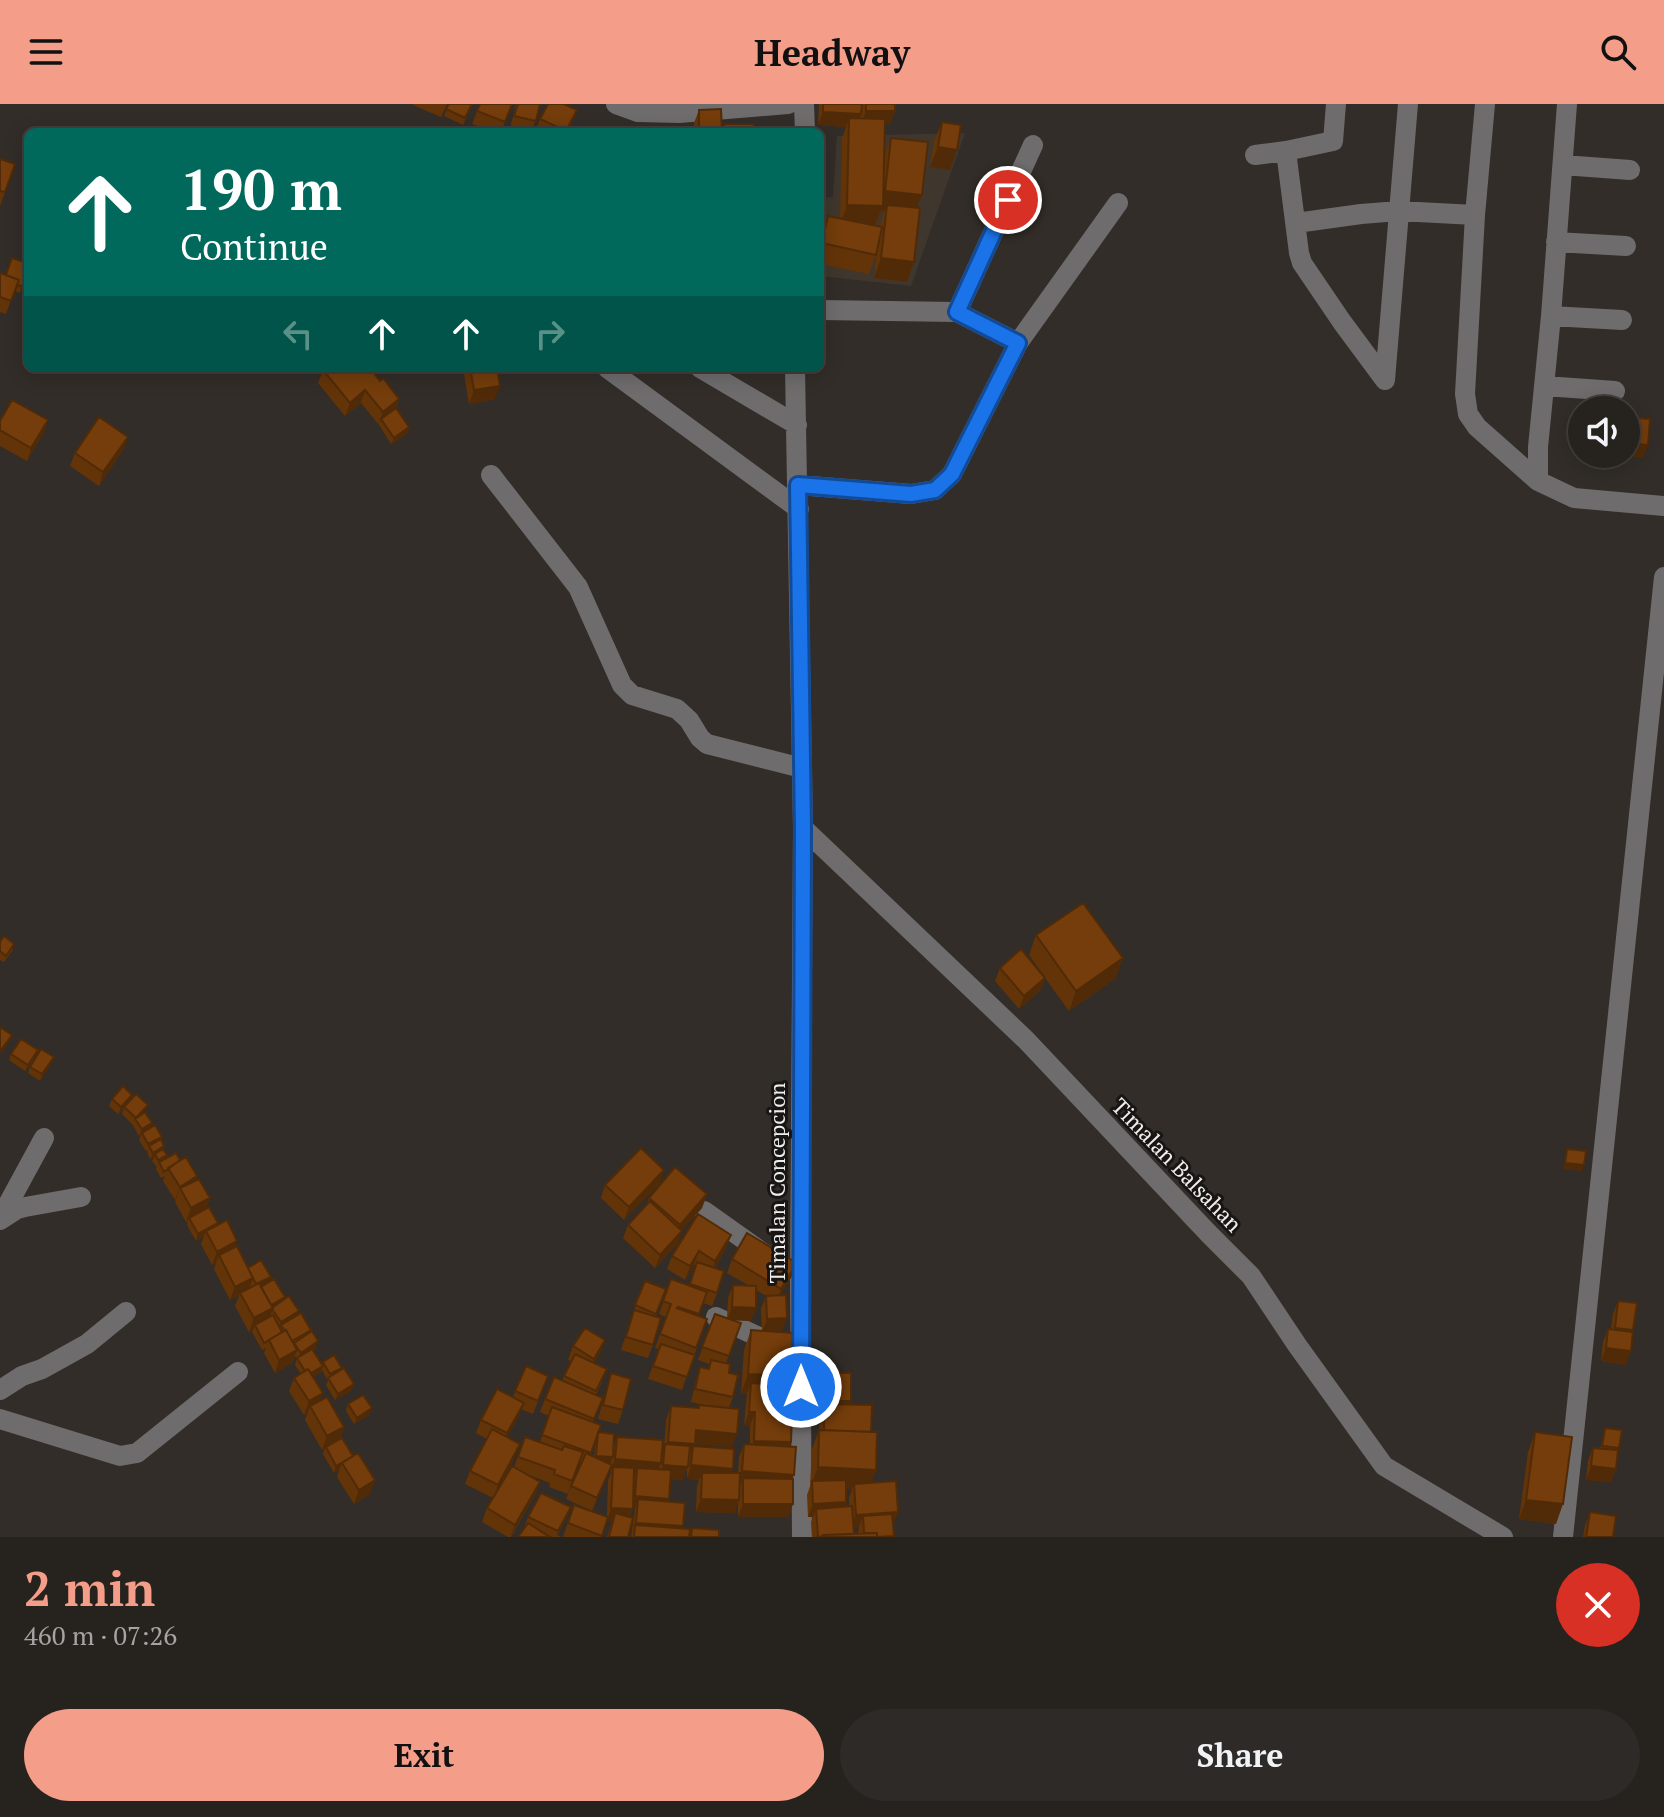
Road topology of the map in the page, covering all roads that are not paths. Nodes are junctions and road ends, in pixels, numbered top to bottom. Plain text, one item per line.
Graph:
1 (616, 104) edge
2 (788, 104) edge
3 (804, 104) edge
4 (1336, 104) edge
5 (1408, 104) edge
6 (1485, 104) edge
7 (1567, 104) edge
8 (805, 128) edge
9 (1033, 145) dead end
10 (1286, 151) junction
11 (1255, 155) dead end
12 (1563, 165) junction
13 (1630, 170) dead end
14 (1118, 203) dead end
15 (1399, 211) junction
16 (1475, 215) junction
17 (1296, 223) junction
18 (1556, 242) junction
19 (1626, 246) dead end
20 (824, 310) edge
21 (957, 312) junction
22 (1551, 316) junction
23 (1622, 320) dead end
24 (1018, 343) junction
25 (612, 372) edge
26 (707, 372) edge
27 (795, 372) edge
28 (1545, 386) junction
29 (1615, 391) dead end
30 (797, 425) junction
31 (491, 475) dead end
32 (1538, 481) junction
33 (798, 485) junction
34 (1664, 506) edge
35 (799, 509) junction
36 (1664, 577) edge
37 (802, 768) junction
38 (803, 828) junction
39 (44, 1138) dead end
40 (81, 1197) dead end
41 (704, 1211) edge
42 (0, 1219) edge
43 (800, 1280) junction
44 (126, 1312) dead end
45 (716, 1317) edge
46 (801, 1357) junction
47 (238, 1372) dead end
48 (0, 1390) edge
49 (0, 1419) edge
50 (802, 1537) edge
51 (1503, 1537) edge
52 (1563, 1537) edge

1 - 2 street
3 - 8 street
4 - 10 street
5 - 15 street
6 - 16 street
7 - 12 street
9 - 21 street
10 - 11 street
10 - 17 street
12 - 13 street
12 - 18 street
14 - 24 street
15 - 16 street
15 - 17 street
15 - 17 street
16 - 32 street
18 - 19 street
18 - 22 street
20 - 21 street
21 - 24 street
22 - 23 street
22 - 28 street
24 - 33 street
25 - 35 street
26 - 30 street
27 - 30 street, Timalan Concepcion
28 - 29 street
28 - 32 street
30 - 33 street, Timalan Concepcion
31 - 37 street
32 - 34 street
33 - 35 street, Timalan Concepcion
35 - 37 street, Timalan Concepcion
36 - 52 street
37 - 38 street, Timalan Concepcion
38 - 43 street, Timalan Concepcion
38 - 51 street, Timalan Balsahan
39 - 42 street
40 - 42 street
41 - 43 street
43 - 46 street, Timalan Concepcion
44 - 48 street
45 - 46 street
46 - 50 street, Timalan Concepcion
47 - 49 street

